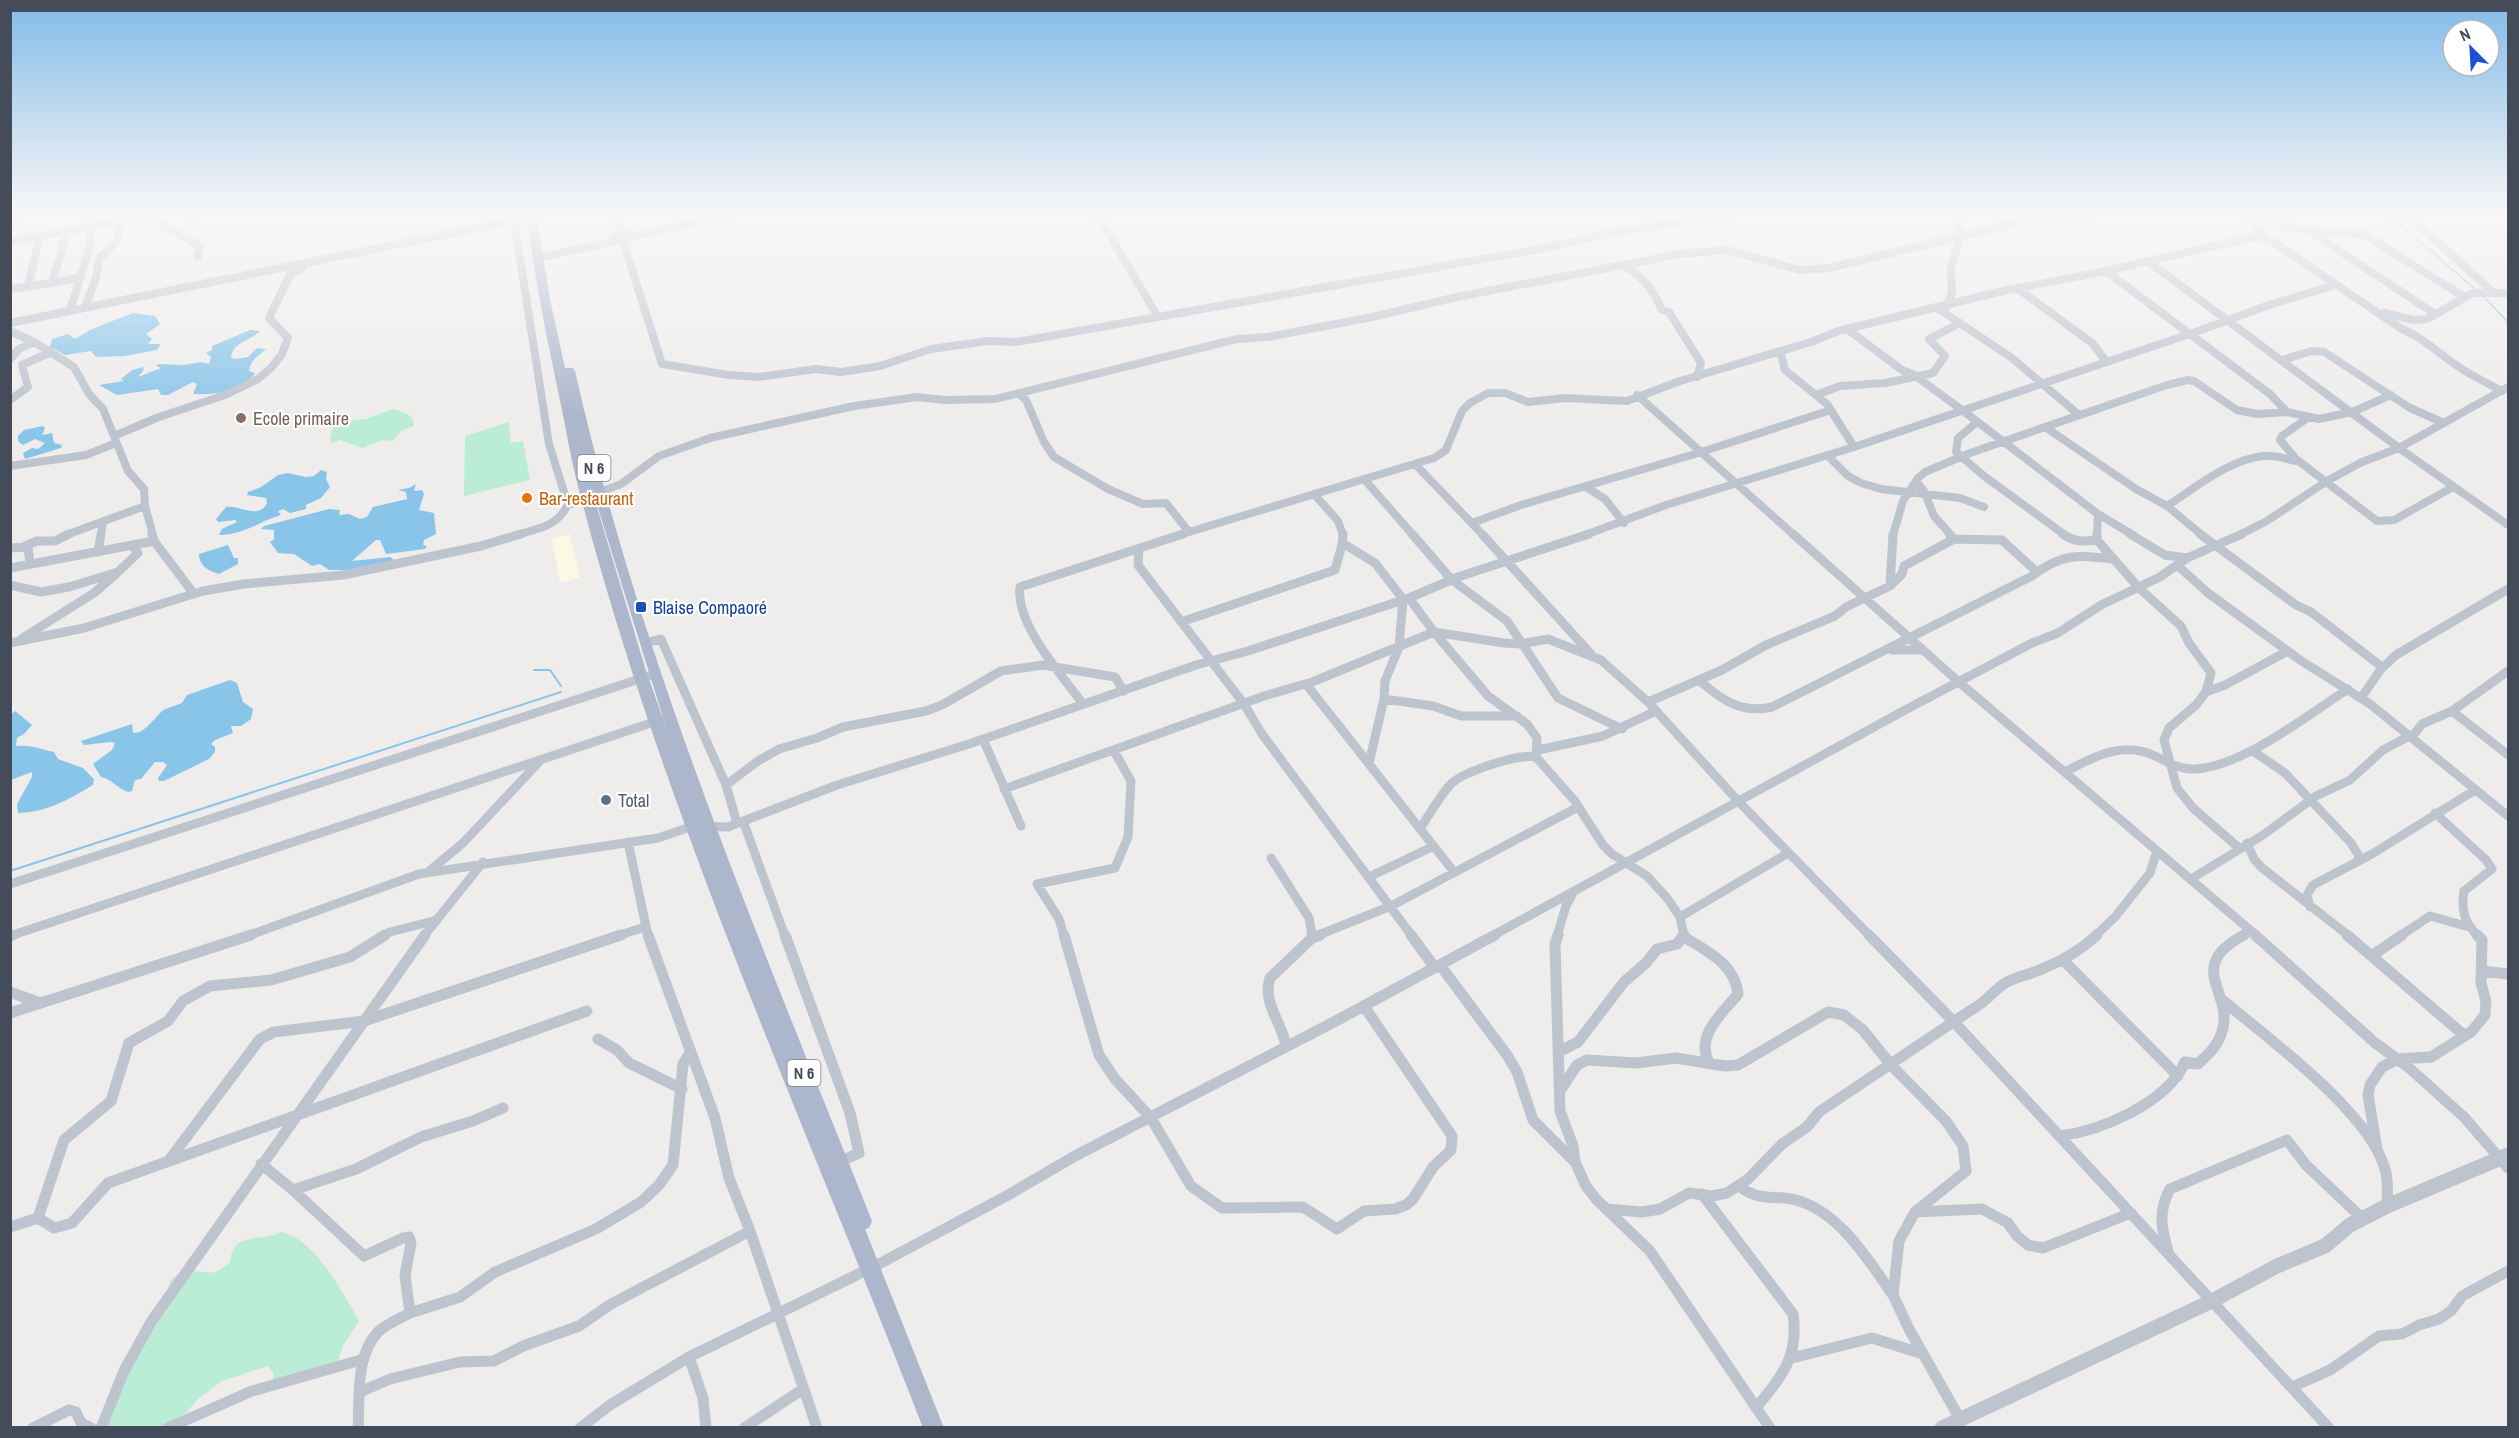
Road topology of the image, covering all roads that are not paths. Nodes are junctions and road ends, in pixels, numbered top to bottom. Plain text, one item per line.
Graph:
1 (29, 281) edge
2 (63, 281) edge
3 (79, 281) edge
4 (95, 281) edge
5 (217, 281) edge
6 (287, 281) edge
7 (523, 281) edge
8 (549, 281) edge
9 (636, 281) edge
10 (1137, 281) edge
11 (1360, 281) edge
12 (1543, 281) edge
13 (1646, 281) edge
14 (1952, 281) edge
15 (2053, 281) edge
16 (2119, 281) edge
17 (2174, 281) edge
18 (2330, 281) edge
19 (2385, 281) edge
20 (2439, 281) edge
21 (2481, 281) edge
22 (52, 283) joint
23 (2335, 285) junction
24 (28, 286) junction
25 (2017, 288) junction
26 (10, 289) edge
27 (2494, 293) junction
28 (2508, 293) edge
29 (2464, 297) junction
30 (1947, 306) junction
31 (85, 307) junction
32 (1937, 308) junction
33 (70, 310) junction
34 (2379, 312) junction
35 (2435, 314) junction
36 (1158, 317) junction
37 (2225, 320) junction
38 (10, 323) edge
39 (1960, 323) junction
40 (1847, 329) junction
41 (10, 331) edge
42 (2190, 334) junction
43 (34, 342) junction
44 (19, 349) junction
45 (1780, 351) junction
46 (51, 352) junction
47 (10, 353) edge
48 (10, 359) edge
49 (2282, 360) junction
50 (2106, 361) junction
51 (1697, 377) junction
52 (1916, 377) junction
53 (2043, 382) junction
54 (2505, 389) edge
55 (1018, 393) junction
56 (1637, 395) junction
57 (1816, 395) junction
58 (2391, 395) junction
59 (10, 400) edge
60 (1831, 410) junction
61 (1962, 410) junction
62 (2287, 412) junction
63 (2352, 412) junction
64 (2079, 415) junction
65 (2309, 417) junction
66 (1977, 422) junction
67 (2444, 423) junction
68 (2045, 427) junction
69 (115, 440) junction
70 (2004, 442) junction
71 (1854, 447) junction
72 (2398, 448) junction
73 (1700, 452) junction
74 (1827, 455) junction
75 (1961, 457) junction
76 (2301, 463) junction
77 (1415, 464) junction
78 (10, 466) edge
79 (1364, 479) junction
80 (1916, 481) junction
81 (2327, 481) junction
82 (1734, 483) junction
83 (1586, 486) junction
84 (2452, 487) junction
85 (1909, 492) junction
86 (1927, 493) junction
87 (1314, 494) junction
88 (594, 495) junction
89 (568, 505) junction
90 (145, 506) junction
91 (2167, 506) junction
92 (1984, 507) dead end
93 (2098, 514) junction
94 (103, 522) junction
95 (1472, 523) junction
96 (1624, 523) junction
97 (2508, 525) edge
98 (1189, 532) junction
99 (1954, 539) junction
100 (2097, 540) junction
101 (154, 541) junction
102 (1344, 544) junction
103 (26, 546) junction
104 (132, 546) junction
105 (2216, 547) junction
106 (10, 548) edge
107 (1139, 549) junction
108 (98, 552) junction
109 (2187, 558) junction
110 (2113, 559) junction
111 (1506, 561) junction
112 (30, 564) junction
113 (2178, 566) junction
114 (10, 568) edge
115 (118, 572) junction
116 (2037, 572) junction
117 (1452, 580) junction
118 (10, 585) edge
119 (1890, 586) junction
120 (2139, 588) junction
121 (2508, 589) edge
122 (194, 594) junction
123 (1863, 598) junction
124 (1406, 599) junction
125 (1181, 622) junction
126 (1434, 632) junction
127 (1910, 639) junction
128 (15, 642) edge
129 (645, 643) junction
130 (1521, 644) junction
131 (1400, 647) junction
132 (1889, 650) junction
133 (1923, 650) junction
134 (2288, 651) junction
135 (1594, 657) junction
136 (1210, 661) junction
137 (1058, 667) junction
138 (2382, 667) junction
139 (2508, 671) edge
140 (648, 677) junction
141 (1699, 680) junction
142 (1960, 683) junction
143 (1306, 684) junction
144 (2348, 689) junction
145 (1124, 691) junction
146 (2206, 692) junction
147 (2361, 698) junction
148 (1384, 699) junction
149 (1083, 704) junction
150 (1244, 704) junction
151 (1652, 707) junction
152 (2452, 711) junction
153 (1517, 716) junction
154 (662, 719) junction
155 (1622, 729) junction
156 (2408, 736) junction
157 (983, 739) junction
158 (1114, 751) junction
159 (2253, 751) junction
160 (1537, 754) junction
161 (2508, 755) edge
162 (541, 760) junction
163 (1369, 763) junction
164 (2170, 764) junction
165 (2065, 772) junction
166 (726, 785) junction
167 (1004, 789) junction
168 (2475, 790) junction
169 (2311, 800) junction
170 (1739, 802) junction
171 (1578, 807) junction
172 (2435, 813) junction
173 (2508, 816) edge
174 (740, 822) junction
175 (701, 825) junction
176 (1021, 826) dead end
177 (1420, 829) junction
178 (628, 842) junction
179 (1434, 846) junction
180 (2243, 846) junction
181 (2157, 851) junction
182 (1788, 853) junction
183 (1270, 858) dead end
184 (2360, 858) junction
185 (483, 862) junction
186 (1627, 863) junction
187 (428, 872) junction
188 (1454, 872) junction
189 (1369, 877) junction
190 (2191, 879) junction
191 (10, 884) edge
192 (1574, 891) junction
193 (1390, 906) junction
194 (2310, 907) junction
195 (1680, 917) junction
196 (437, 920) junction
197 (645, 927) junction
198 (2469, 927) junction
199 (2251, 931) junction
200 (10, 936) edge
201 (1684, 937) junction
202 (1312, 938) junction
203 (2373, 955) junction
204 (2063, 960) junction
205 (1437, 966) junction
206 (2482, 971) junction
207 (2508, 974) edge
208 (10, 992) edge
209 (2220, 998) junction
210 (40, 1003) junction
211 (1364, 1006) junction
212 (587, 1011) dead end
213 (10, 1013) edge
214 (364, 1021) junction
215 (1954, 1022) junction
216 (2465, 1036) junction
217 (598, 1039) dead end
218 (1287, 1046) junction
219 (1558, 1052) junction
220 (690, 1053) junction
221 (2398, 1059) junction
222 (1709, 1063) junction
223 (1891, 1065) junction
224 (2178, 1076) junction
225 (682, 1089) junction
226 (1560, 1091) junction
227 (503, 1108) dead end
228 (293, 1118) junction
229 (1151, 1118) junction
230 (2059, 1136) junction
231 (2377, 1149) junction
232 (170, 1159) junction
233 (2506, 1160) edge
234 (839, 1162) junction
235 (1575, 1162) junction
236 (261, 1164) junction
237 (1739, 1186) junction
238 (292, 1190) junction
239 (1702, 1194) junction
240 (2386, 1206) junction
241 (1607, 1209) junction
242 (1915, 1212) junction
243 (2131, 1213) junction
244 (38, 1218) junction
245 (2362, 1218) junction
246 (10, 1227) edge
247 (750, 1231) junction
248 (2170, 1257) junction
249 (875, 1266) junction
250 (2508, 1271) edge
251 (1893, 1294) junction
252 (2212, 1302) junction
253 (777, 1312) junction
254 (410, 1313) junction
255 (1923, 1354) junction
256 (689, 1357) junction
257 (1792, 1358) junction
258 (364, 1359) junction
259 (2292, 1387) junction
260 (803, 1389) junction
261 (360, 1392) junction
262 (1756, 1408) junction
263 (1960, 1419) junction
264 (33, 1428) edge
265 (91, 1428) edge
266 (101, 1428) edge
267 (168, 1428) edge
268 (358, 1428) edge
269 (580, 1428) edge
270 (706, 1428) edge
271 (744, 1428) edge
272 (816, 1428) edge
273 (934, 1428) edge
274 (944, 1428) edge
275 (1770, 1428) edge
276 (1942, 1428) edge
277 (2329, 1428) edge

1 - 24 street
2 - 22 street
3 - 33 street
4 - 31 street
5 - 31 street
6 - 69 street
7 - 89 street
8 - 88 main road, N 6
9 - 36 street
10 - 36 street
11 - 36 street
12 - 55 street
13 - 51 street
14 - 30 street
15 - 25 street
16 - 42 street
17 - 37 street
18 - 23 street
19 - 35 street
20 - 29 street
21 - 27 street
22 - 24 street
23 - 34 street
23 - 37 street
24 - 26 street
25 - 30 street
25 - 50 street
27 - 28 street
27 - 29 street
29 - 35 street
30 - 32 street
31 - 33 street
32 - 39 street
32 - 40 street
33 - 38 street
34 - 35 street
34 - 54 street
37 - 42 street
37 - 49 street
39 - 52 street
39 - 53 street
40 - 45 street
40 - 52 street
41 - 43 street
42 - 50 street
42 - 62 street
43 - 44 street
43 - 46 street
44 - 47 street
44 - 48 street
45 - 51 street
45 - 57 street
46 - 59 street
46 - 69 street
49 - 58 street
49 - 63 street
50 - 53 street
51 - 56 street
52 - 57 street
52 - 61 street
53 - 61 street
53 - 64 street
54 - 67 street
55 - 88 street
55 - 98 street
56 - 73 street
56 - 77 street
57 - 60 street
58 - 63 street
58 - 67 street
60 - 71 street
60 - 73 street
61 - 66 street
61 - 71 street
62 - 64 street
62 - 65 street
63 - 65 street
63 - 72 street
64 - 68 street
65 - 76 street
66 - 70 street
66 - 75 street
67 - 72 street
68 - 70 street
68 - 91 street
69 - 78 street
69 - 90 street
70 - 75 street
70 - 93 street
71 - 74 street
72 - 81 street
72 - 84 street
73 - 82 street
73 - 83 street
74 - 82 street
74 - 85 street
75 - 80 street
75 - 100 street
76 - 81 street
76 - 91 street
77 - 79 street
77 - 95 street
79 - 87 street
79 - 117 street
80 - 85 street
80 - 86 street
81 - 84 street
81 - 105 street
82 - 96 street
82 - 123 street
83 - 95 street
83 - 96 street
84 - 97 street
85 - 86 street
85 - 119 street
86 - 92 street
86 - 99 street
87 - 98 street
87 - 102 street
88 - 89 street
88 - 129 main road, N 6
88 - 140 main road, N 6
89 - 122 street
90 - 94 street
90 - 101 street
91 - 105 street
93 - 100 street
93 - 109 street
94 - 103 street
94 - 108 street
95 - 111 street
96 - 111 street
98 - 107 street
99 - 116 street
99 - 119 street
100 - 110 street
101 - 104 street
101 - 122 street
102 - 124 street
102 - 125 street
103 - 106 street
103 - 112 street
104 - 108 street
104 - 115 street
105 - 109 street
105 - 138 street
107 - 125 street
107 - 137 street
108 - 112 street
109 - 113 street
110 - 116 street
110 - 120 street
111 - 117 street
111 - 135 street
112 - 114 street
113 - 120 street
113 - 134 street
115 - 118 street
115 - 128 street
116 - 127 street
117 - 124 street
117 - 130 street
119 - 123 street
120 - 142 street
120 - 146 street
121 - 138 street
122 - 128 street
123 - 127 street
123 - 141 street
124 - 126 street
124 - 131 street
124 - 136 street
125 - 136 street
126 - 130 street
126 - 131 street
126 - 153 street
127 - 132 street
127 - 133 street
129 - 140 main road, N 6
129 - 166 street
130 - 135 street
130 - 155 street
131 - 143 street
131 - 148 street
132 - 133 street
132 - 141 street
133 - 142 street
134 - 144 street
134 - 146 street
135 - 151 street
136 - 145 street
136 - 150 street
137 - 145 street
137 - 149 street
137 - 166 street
138 - 147 street
139 - 152 street
140 - 154 main road, N 6
140 - 191 street
141 - 151 street
142 - 165 street
142 - 170 street
143 - 150 street
143 - 163 street
144 - 147 street
144 - 159 street
145 - 149 street
146 - 164 street
147 - 156 street
148 - 153 street
148 - 163 street
149 - 157 street
150 - 158 street
150 - 189 street
151 - 155 street
151 - 170 street
152 - 156 street
152 - 161 street
153 - 160 street
154 - 162 street
154 - 175 main road, N 6
155 - 160 street
156 - 168 street
156 - 169 street
157 - 167 street
157 - 174 street
158 - 167 street
158 - 229 street
159 - 164 street
159 - 169 street
160 - 171 street
160 - 177 street
162 - 187 street
162 - 200 street
163 - 177 street
164 - 165 street
164 - 180 street
165 - 181 street
166 - 174 street
167 - 176 street
168 - 172 street
168 - 173 street
169 - 180 street
169 - 184 street
170 - 182 street
170 - 186 street
171 - 186 street
171 - 188 street
172 - 184 street
172 - 198 street
174 - 175 street
174 - 234 street
175 - 178 street
175 - 234 main road, N 6
175 - 249 main road, N 6
177 - 179 street
178 - 185 street
178 - 197 street
179 - 188 street
179 - 189 street
180 - 190 street
180 - 194 street
181 - 190 street
181 - 204 street
182 - 195 street
182 - 215 street
183 - 202 street
184 - 194 street
185 - 187 street
185 - 196 street
186 - 192 street
186 - 195 street
187 - 210 street
188 - 193 street
189 - 193 street
190 - 199 street
192 - 205 street
192 - 219 street
193 - 202 street
193 - 205 street
194 - 203 street
195 - 201 street
196 - 214 street
196 - 244 street
197 - 214 street
197 - 220 street
198 - 203 street
198 - 206 street
199 - 209 street
199 - 221 street
201 - 219 street
201 - 222 street
202 - 218 street
203 - 216 street
204 - 215 street
204 - 224 street
205 - 211 street
205 - 235 street
206 - 207 street
206 - 216 street
208 - 210 street
209 - 224 street
209 - 231 street
210 - 213 street
211 - 218 street
211 - 229 street
212 - 228 street
214 - 228 street
214 - 232 street
215 - 223 street
215 - 230 street
216 - 221 street
217 - 225 street
218 - 229 street
219 - 226 street
220 - 225 street
220 - 247 street
221 - 231 street
221 - 233 street
222 - 223 street
222 - 226 street
223 - 237 street
223 - 242 street
224 - 230 street
225 - 254 street
226 - 235 street
227 - 238 street
228 - 232 street
228 - 236 street
229 - 249 street
230 - 243 street
231 - 240 street
232 - 244 street
233 - 240 street
234 - 249 main road, N 6
235 - 241 street
236 - 238 street
236 - 266 street
237 - 239 street
237 - 251 street
238 - 254 street
239 - 241 street
239 - 257 street
240 - 245 street
241 - 262 street
242 - 243 street
242 - 251 street
243 - 248 street
244 - 246 street
245 - 248 street
245 - 252 street
247 - 253 street
247 - 261 street
248 - 252 street
249 - 253 street
249 - 273 main road, N 6
249 - 274 main road, N 6
250 - 259 street
251 - 255 street
252 - 259 street
252 - 263 street
253 - 256 street
253 - 260 street
254 - 258 street
255 - 257 street
255 - 263 street
256 - 269 street
256 - 270 street
257 - 262 street
258 - 261 street
258 - 267 street
259 - 277 street
260 - 271 street
260 - 272 street
261 - 268 street
262 - 275 street
263 - 276 street
264 - 265 street

